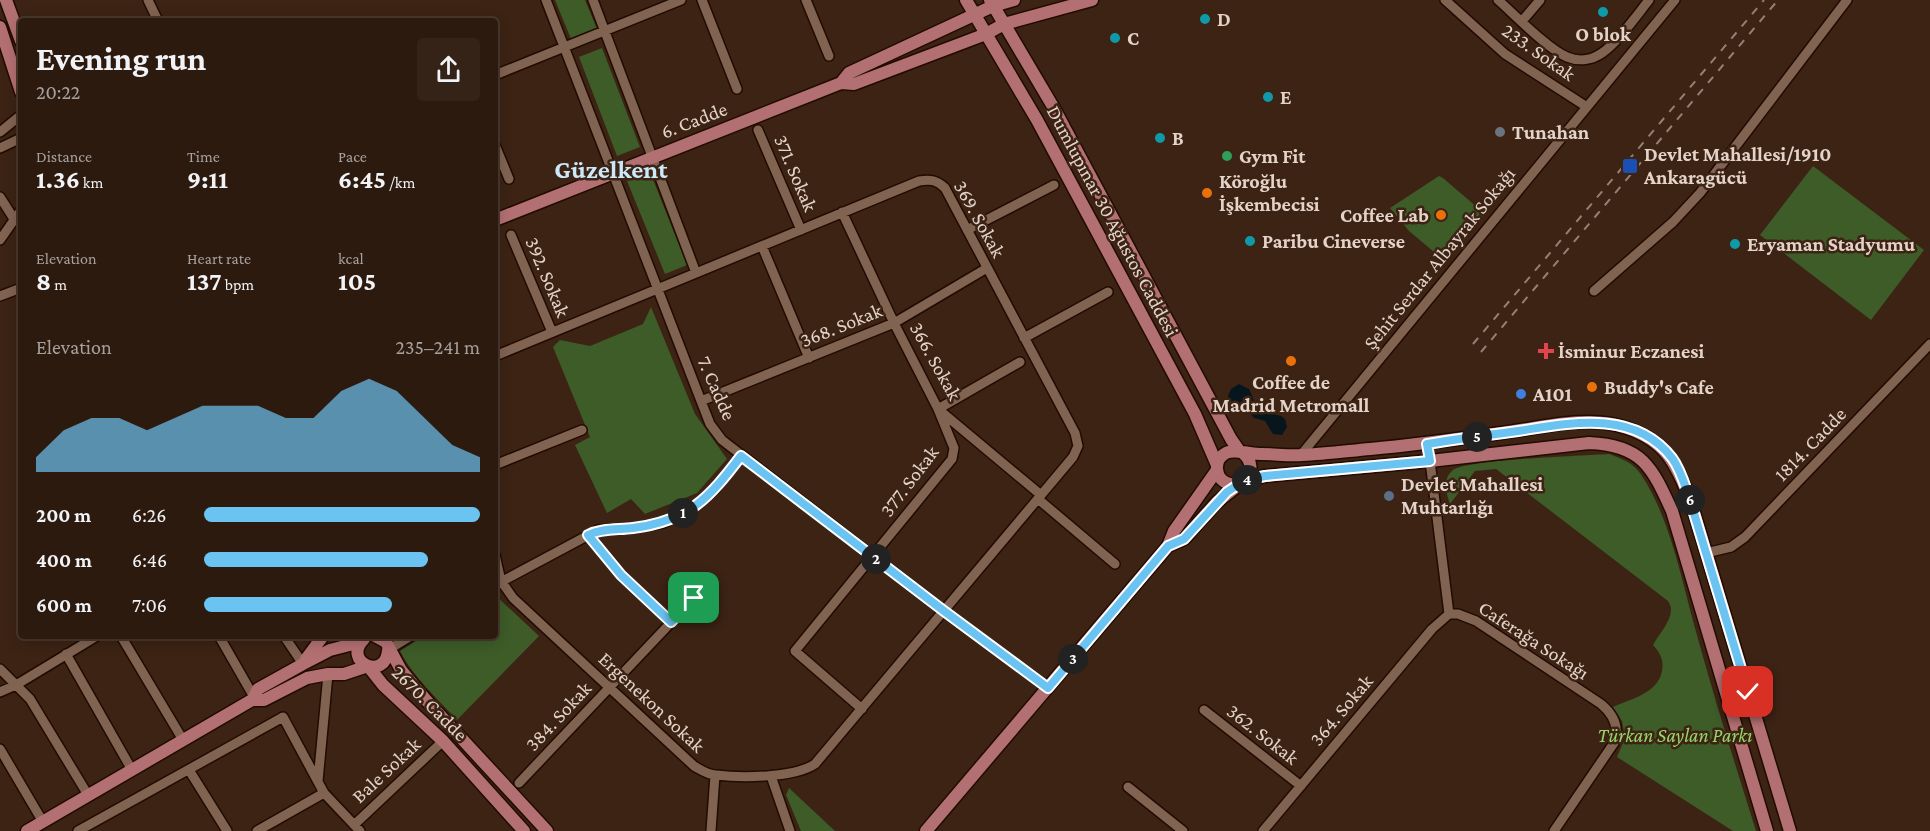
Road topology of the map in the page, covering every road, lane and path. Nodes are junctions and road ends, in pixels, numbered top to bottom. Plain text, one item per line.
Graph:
1 (6, 0) edge
2 (148, 0) edge
3 (546, 0) edge
4 (593, 0) edge
5 (681, 0) edge
6 (702, 0) edge
7 (806, 0) edge
8 (966, 0) edge
9 (1014, 0) edge
10 (1092, 0) edge
11 (1445, 0) edge
12 (1498, 0) edge
13 (1540, 0) edge
14 (1649, 0) edge
15 (1675, 0) edge
16 (1846, 0) edge
17 (991, 3) edge
18 (975, 15) junction
19 (157, 18) edge
20 (1522, 21) junction
21 (1004, 24) junction
22 (0, 27) edge
23 (605, 31) junction
24 (18, 33) edge
25 (986, 34) junction
26 (565, 47) junction
27 (829, 56) dead end
28 (498, 74) edge
29 (18, 83) edge
30 (841, 83) junction
31 (737, 89) dead end
32 (1587, 107) junction
33 (18, 118) edge
34 (758, 130) dead end
35 (0, 132) edge
36 (18, 139) edge
37 (0, 148) edge
38 (498, 152) edge
39 (654, 157) junction
40 (614, 173) junction
41 (509, 179) dead end
42 (1054, 185) dead end
43 (0, 197) edge
44 (842, 212) junction
45 (18, 214) edge
46 (14, 219) junction
47 (498, 219) edge
48 (801, 230) junction
49 (967, 230) junction
50 (512, 235) dead end
51 (0, 240) edge
52 (762, 246) junction
53 (987, 268) junction
54 (696, 273) junction
55 (18, 289) edge
56 (657, 289) junction
57 (1594, 291) dead end
58 (1108, 292) dead end
59 (0, 296) edge
60 (894, 323) junction
61 (552, 332) junction
62 (1024, 338) junction
63 (1930, 344) edge
64 (498, 355) edge
65 (809, 358) junction
66 (1020, 362) dead end
67 (701, 401) junction
68 (938, 409) junction
69 (582, 430) dead end
70 (1427, 444) junction
71 (1242, 453) junction
72 (741, 456) junction
73 (1300, 456) junction
74 (1430, 461) junction
75 (498, 464) edge
76 (1217, 467) junction
77 (1243, 482) junction
78 (1040, 497) junction
79 (588, 535) junction
80 (1168, 546) junction
81 (1706, 553) junction
82 (873, 557) junction
83 (1115, 564) dead end
84 (498, 583) edge
85 (697, 595) dead end
86 (944, 611) junction
87 (1449, 614) junction
88 (671, 622) junction
89 (92, 639) edge
90 (123, 639) edge
91 (221, 639) edge
92 (286, 639) edge
93 (321, 639) edge
94 (359, 639) edge
95 (382, 639) edge
96 (406, 639) edge
97 (388, 650) junction
98 (66, 654) junction
99 (303, 664) junction
100 (368, 666) junction
101 (0, 669) edge
102 (328, 674) junction
103 (16, 685) junction
104 (609, 687) junction
105 (1048, 688) junction
106 (0, 692) edge
107 (253, 699) junction
108 (862, 709) junction
109 (1204, 710) dead end
110 (183, 740) junction
111 (443, 741) junction
112 (0, 749) edge
113 (132, 770) junction
114 (189, 770) junction
115 (715, 776) junction
116 (771, 776) junction
117 (318, 781) junction
118 (519, 783) dead end
119 (1301, 786) junction
120 (1128, 787) dead end
121 (324, 793) junction
122 (88, 795) junction
123 (43, 822) junction
124 (357, 828) edge
125 (522, 830) edge
126 (27, 831) edge
127 (78, 831) edge
128 (227, 831) edge
129 (257, 831) edge
130 (547, 831) edge
131 (711, 831) edge
132 (790, 831) edge
133 (926, 831) edge
134 (1183, 831) edge
135 (1263, 831) edge
136 (1554, 831) edge
137 (1767, 831) edge
138 (1791, 831) edge

1 - 24 main road
2 - 19 street
3 - 26 street, 7. Cadde
4 - 23 street
5 - 23 street
6 - 31 street
7 - 27 street
8 - 18 main road, Dumlupınar 30 Ağustos Caddesi
9 - 17 main road, 6. Cadde
10 - 21 main road, 6. Cadde
11 - 32 street, 233. Sokak
12 - 20 street
13 - 20 street
14 - 20 street
15 - 32 street, Şehit Serdar Albayrak Sokağı
16 - 57 street
17 - 18 main road, 6. Cadde
17 - 21 main road, Dumlupınar 30 Ağustos Caddesi
18 - 25 main road, Dumlupınar 30 Ağustos Caddesi
18 - 30 main road, 6. Cadde
21 - 25 main road, 6. Cadde
21 - 71 main road, Dumlupınar 30 Ağustos Caddesi
22 - 29 main road
23 - 26 street
23 - 39 street
25 - 30 main road, 6. Cadde
25 - 76 main road, Dumlupınar 30 Ağustos Caddesi
26 - 28 street
26 - 40 street, 7. Cadde
30 - 39 main road, 6. Cadde
32 - 73 street, Şehit Serdar Albayrak Sokağı
33 - 35 street
34 - 48 street, 371. Sokak
36 - 37 street
38 - 41 street
39 - 40 main road, 6. Cadde
39 - 54 street
40 - 47 main road, 6. Cadde
40 - 56 street, 7. Cadde
42 - 49 street
43 - 46 street
44 - 48 street, 369. Sokak
44 - 49 street, 369. Sokak
44 - 60 street, 366. Sokak
45 - 46 street
46 - 51 street
48 - 52 street, 369. Sokak
49 - 53 street, 369. Sokak
50 - 61 street, 392. Sokak
52 - 54 street, 369. Sokak
52 - 65 street
53 - 60 street, 368. Sokak
53 - 62 street, 369. Sokak
54 - 56 street, 369. Sokak
55 - 59 street
56 - 61 street, 369. Sokak
56 - 67 street, 7. Cadde
58 - 62 street
60 - 65 street, 368. Sokak
60 - 68 street, 366. Sokak
61 - 64 street, 369. Sokak
62 - 78 street, 369. Sokak
63 - 81 street, 1814. Cadde
65 - 67 street, 368. Sokak
66 - 68 street
67 - 72 street, 7. Cadde
68 - 78 street, 366. Sokak
68 - 82 street, 377. Sokak
69 - 75 street
70 - 73 main road
70 - 74 main road
70 - 81 main road
71 - 73 main road
71 - 76 main road
71 - 77 main road
72 - 79 street
72 - 82 street, 7. Cadde
74 - 77 main road
74 - 87 street, Caferağa Sokağı
74 - 137 main road
76 - 77 main road
76 - 80 main road
77 - 80 main road
78 - 83 street, 366. Sokak
78 - 86 street, 369. Sokak
79 - 84 street
79 - 88 street
80 - 105 main road
81 - 138 main road
82 - 86 street, 7. Cadde
82 - 108 street, 377. Sokak
84 - 104 street, Ergenekon Sokak
85 - 88 street, 384. Sokak
86 - 105 street, 7. Cadde
86 - 108 street, Ergenekon Sokak
87 - 119 street, 364. Sokak
87 - 136 street, Caferağa Sokağı
88 - 104 street, 384. Sokak
89 - 98 street
90 - 110 street
91 - 107 street
92 - 99 street
93 - 99 main road
94 - 99 main road, 2670. Cadde
94 - 100 main road
95 - 97 main road
96 - 97 street
97 - 100 main road
97 - 130 main road, 2670. Cadde
98 - 103 street
98 - 113 street
99 - 107 main road, 2670. Cadde
100 - 102 main road, 2670. Cadde
100 - 111 main road, 2670. Cadde
101 - 103 street
102 - 107 main road, 2670. Cadde
102 - 117 street
103 - 106 street
103 - 122 street
104 - 115 street, Ergenekon Sokak
104 - 118 street, 384. Sokak
105 - 133 main road
107 - 110 main road, 2670. Cadde
108 - 116 street, Ergenekon Sokak
109 - 119 street, 362. Sokak
110 - 113 main road, 2670. Cadde
111 - 124 street, Bale Sokak
111 - 125 main road, 2670. Cadde
112 - 123 street
113 - 122 main road, 2670. Cadde
114 - 117 street
114 - 127 street
114 - 128 street
115 - 116 street, Ergenekon Sokak
115 - 131 street
116 - 132 street
117 - 121 street
119 - 135 street, 364. Sokak
120 - 134 street
121 - 124 street
121 - 129 street
122 - 123 main road, 2670. Cadde
123 - 126 main road, 2670. Cadde

